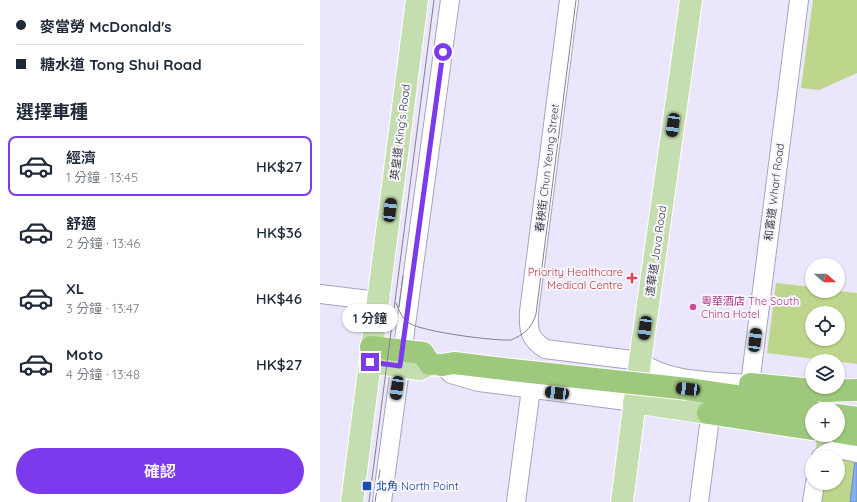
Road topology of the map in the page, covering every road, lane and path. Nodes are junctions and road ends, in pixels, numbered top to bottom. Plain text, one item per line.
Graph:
1 (417, 0) edge
2 (450, 0) edge
3 (569, 0) edge
4 (691, 0) edge
5 (799, 0) edge
6 (320, 294) edge
7 (378, 302) junction
8 (371, 355) junction
9 (401, 358) junction
10 (640, 361) junction
11 (436, 364) junction
12 (750, 384) junction
13 (531, 390) junction
14 (857, 390) edge
15 (634, 402) junction
16 (804, 402) edge
17 (857, 403) edge
18 (708, 413) junction
19 (845, 417) edge
20 (857, 418) edge
21 (805, 428) edge
22 (845, 436) edge
23 (857, 444) edge
24 (833, 450) edge
25 (813, 490) edge
26 (352, 502) edge
27 (382, 502) edge
28 (516, 502) edge
29 (622, 502) edge
30 (699, 502) edge
31 (812, 502) edge

1 - 7 main road, 英皇道 King's Road
2 - 9 street
3 - 10 street, 春秧街 Chun Yeung Street
4 - 10 main road, 渣華道 Java Road
5 - 12 street, 和富道 Wharf Road
6 - 7 street
7 - 8 main road, 英皇道 King's Road
8 - 9 highway
8 - 26 main road, 英皇道 King's Road
9 - 11 highway
9 - 27 street
10 - 12 street
10 - 15 main road, 渣華道 Java Road
11 - 13 street
11 - 16 highway, bridge
12 - 16 highway
13 - 15 street
13 - 28 street
14 - 16 highway
15 - 18 main road
15 - 29 main road, 渣華道 Java Road
16 - 17 highway
18 - 21 highway
18 - 30 street
19 - 20 highway
22 - 23 highway
23 - 24 street
25 - 31 street

